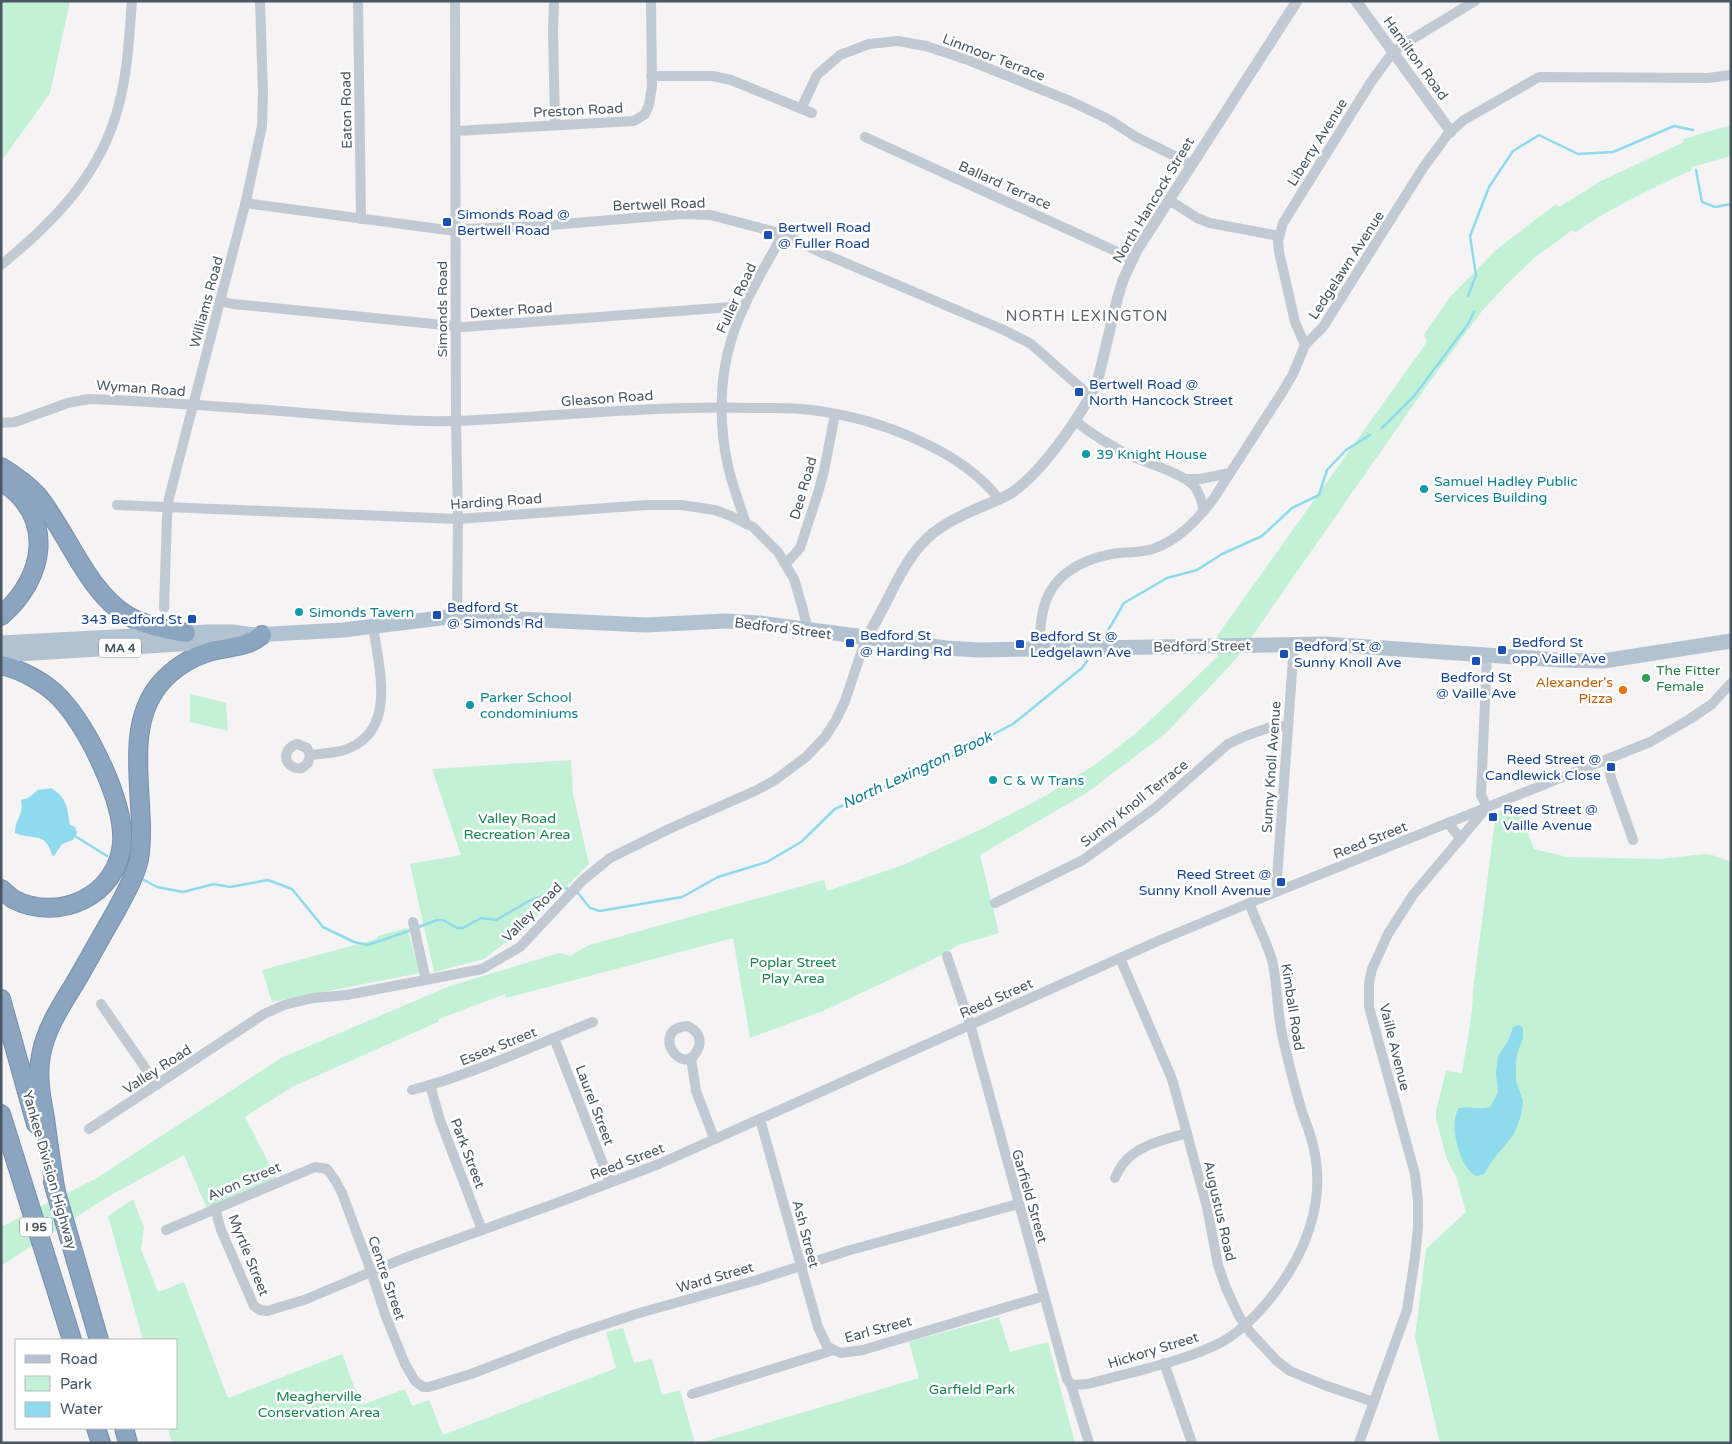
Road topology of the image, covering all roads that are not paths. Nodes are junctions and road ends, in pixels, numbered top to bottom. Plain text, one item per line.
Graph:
1 (132, 1) edge
2 (260, 1) edge
3 (358, 1) edge
4 (455, 1) edge
5 (554, 1) edge
6 (651, 1) edge
7 (1296, 1) edge
8 (1356, 1) edge
9 (1475, 1) edge
10 (1393, 52) junction
11 (1731, 74) edge
12 (651, 76) junction
13 (801, 109) junction
14 (812, 113) dead end
15 (555, 125) junction
16 (456, 131) junction
17 (1451, 132) junction
18 (865, 137) dead end
19 (1191, 164) junction
20 (1169, 200) junction
21 (245, 203) junction
22 (361, 219) junction
23 (456, 231) junction
24 (783, 234) junction
25 (1279, 236) junction
26 (1133, 259) junction
27 (1, 265) edge
28 (220, 301) junction
29 (745, 306) junction
30 (456, 326) junction
31 (1305, 345) junction
32 (1090, 396) junction
33 (193, 406) junction
34 (723, 407) junction
35 (835, 414) junction
36 (456, 420) junction
37 (1075, 421) junction
38 (1, 423) edge
39 (1, 467) edge
40 (1230, 473) junction
41 (1186, 479) junction
42 (1, 481) edge
43 (999, 499) junction
44 (117, 505) dead end
45 (168, 507) junction
46 (1204, 511) junction
47 (458, 519) junction
48 (746, 524) junction
49 (786, 563) junction
50 (164, 608) dead end
51 (1, 616) edge
52 (457, 616) junction
53 (373, 626) junction
54 (808, 630) junction
55 (186, 633) junction
56 (258, 635) junction
57 (866, 638) junction
58 (1731, 641) edge
59 (1, 643) edge
60 (1294, 645) junction
61 (1039, 649) junction
62 (1, 655) edge
63 (1487, 655) junction
64 (1, 665) edge
65 (1731, 683) edge
66 (1288, 726) junction
67 (310, 755) dead end
68 (1608, 760) junction
69 (1487, 808) junction
70 (1448, 823) junction
71 (1461, 838) junction
72 (1633, 840) dead end
73 (1, 889) edge
74 (1276, 892) junction
75 (995, 903) dead end
76 (1250, 904) junction
77 (413, 922) dead end
78 (947, 956) dead end
79 (1120, 958) junction
80 (426, 980) junction
81 (1, 999) edge
82 (101, 1004) dead end
83 (592, 1022) dead end
84 (970, 1024) junction
85 (554, 1038) junction
86 (691, 1058) dead end
87 (157, 1085) junction
88 (430, 1086) junction
89 (412, 1090) dead end
90 (1, 1114) edge
91 (760, 1119) junction
92 (89, 1130) dead end
93 (1187, 1133) junction
94 (714, 1138) junction
95 (1313, 1145) joint
96 (332, 1174) joint
97 (1115, 1178) dead end
98 (610, 1182) junction
99 (56, 1194) junction
100 (1018, 1204) junction
101 (216, 1208) junction
102 (166, 1230) dead end
103 (482, 1230) junction
104 (800, 1265) junction
105 (371, 1271) junction
106 (1044, 1296) junction
107 (260, 1310) joint
108 (1245, 1324) junction
109 (72, 1339) edge
110 (99, 1339) edge
111 (834, 1350) junction
112 (1164, 1363) junction
113 (1071, 1385) junction
114 (423, 1387) joint
115 (692, 1394) dead end
116 (1374, 1402) junction
117 (96, 1429) edge
118 (124, 1429) edge
119 (101, 1443) edge
120 (128, 1443) edge
121 (1089, 1443) edge
122 (1192, 1443) edge
123 (1358, 1443) edge

1 - 27 street
2 - 21 street, Williams Road
3 - 22 street, Eaton Road
4 - 16 street, Simonds Road
5 - 15 street
6 - 12 street, Preston Road
7 - 19 street, North Hancock Street
8 - 10 street, Hamilton Road
9 - 10 street, Liberty Avenue
10 - 17 street, Hamilton Road
10 - 25 street, Liberty Avenue
11 - 17 street, Ledgelawn Avenue
12 - 13 street
12 - 15 street, Preston Road
13 - 14 street
13 - 19 street, Linmoor Terrace
15 - 16 street, Preston Road
16 - 23 street, Simonds Road
17 - 31 street, Ledgelawn Avenue
18 - 26 street, Ballard Terrace
19 - 20 street, North Hancock Street
20 - 25 street
20 - 26 street, North Hancock Street
21 - 22 street, Bertwell Road
21 - 28 street, Williams Road
22 - 23 street, Bertwell Road
23 - 24 street, Bertwell Road
23 - 30 street, Simonds Road
24 - 29 street, Fuller Road
24 - 32 street, Bertwell Road
25 - 31 street, Liberty Avenue
26 - 32 street, North Hancock Street
28 - 30 street, Dexter Road
28 - 33 street, Williams Road
29 - 30 street, Dexter Road
29 - 34 street, Fuller Road
30 - 36 street, Simonds Road
31 - 40 street, Ledgelawn Avenue
32 - 37 street, North Hancock Street
33 - 36 street, Gleason Road
33 - 38 street, Wyman Road
33 - 45 street, Williams Road
34 - 35 street, Gleason Road
34 - 36 street, Gleason Road
34 - 48 street, Fuller Road
35 - 43 street, Gleason Road
35 - 49 street, Dee Road
36 - 47 street, Simonds Road
37 - 41 street
37 - 43 street, North Hancock Street
39 - 55 highway
40 - 41 street
40 - 46 street, Ledgelawn Avenue
41 - 46 street
42 - 51 highway
43 - 57 street, North Hancock Street
44 - 45 street, Harding Road
45 - 47 street, Harding Road
45 - 50 street, Williams Road
46 - 61 street, Ledgelawn Avenue
47 - 48 street, Harding Road
47 - 52 street, Simonds Road
48 - 49 street, Harding Road
49 - 54 street, Harding Road
52 - 53 main road, Bedford Street / MA 4
52 - 54 main road, Bedford Street / MA 4
53 - 56 main road, Bedford Street / MA 4
53 - 67 street
54 - 57 main road, Bedford Street / MA 4
55 - 56 main road, Bedford Street / MA 4
55 - 59 main road, Bedford Street / MA 4
56 - 62 main road, Bedford Street / MA 4
56 - 99 highway
57 - 61 main road, Bedford Street / MA 4
57 - 80 street, Valley Road
58 - 63 main road, Bedford Street / MA 4
60 - 61 main road, Bedford Street / MA 4
60 - 63 main road, Bedford Street / MA 4
60 - 66 street, Sunny Knoll Avenue
63 - 69 street
64 - 73 highway
65 - 68 street, Reed Street
66 - 74 street, Sunny Knoll Avenue
66 - 75 street, Sunny Knoll Terrace
68 - 69 street, Reed Street
68 - 72 street
69 - 70 street, Reed Street
69 - 71 street, Vaille Avenue
70 - 71 street
70 - 74 street, Reed Street
71 - 116 street, Vaille Avenue
74 - 76 street, Reed Street
76 - 79 street, Reed Street
76 - 95 street, Kimball Road
77 - 80 street
78 - 84 street, Garfield Street
79 - 84 street, Reed Street
79 - 93 street, Augustus Road
80 - 87 street, Valley Road
81 - 99 highway, Yankee Division Highway / I 95
82 - 87 street
83 - 85 street, Essex Street
84 - 91 street, Reed Street
84 - 100 street, Garfield Street
85 - 88 street, Essex Street
85 - 98 street, Laurel Street
86 - 94 street
87 - 92 street, Valley Road
88 - 89 street, Essex Street
88 - 103 street, Park Street
90 - 109 highway, Yankee Division Highway / I 95
91 - 94 street, Reed Street
91 - 104 street, Ash Street
93 - 97 street
93 - 108 street, Augustus Road
94 - 98 street, Reed Street
95 - 108 street, Hickory Street
96 - 101 street, Avon Street
96 - 105 street, Centre Street
98 - 103 street, Reed Street
99 - 110 highway, Yankee Division Highway / I 95
100 - 104 street, Ward Street
100 - 106 street, Garfield Street
101 - 102 street, Avon Street
101 - 107 street, Myrtle Street
103 - 105 street, Reed Street
104 - 111 street, Ash Street
104 - 114 street, Ward Street
105 - 107 street, Reed Street
105 - 114 street, Centre Street
106 - 111 street, Earl Street
106 - 113 street, Garfield Street
108 - 112 street, Hickory Street
108 - 116 street, Augustus Road
111 - 115 street, Earl Street
112 - 113 street, Hickory Street
112 - 122 street
113 - 121 street, Garfield Street
116 - 123 street, Vaille Avenue
117 - 119 highway
118 - 120 highway

